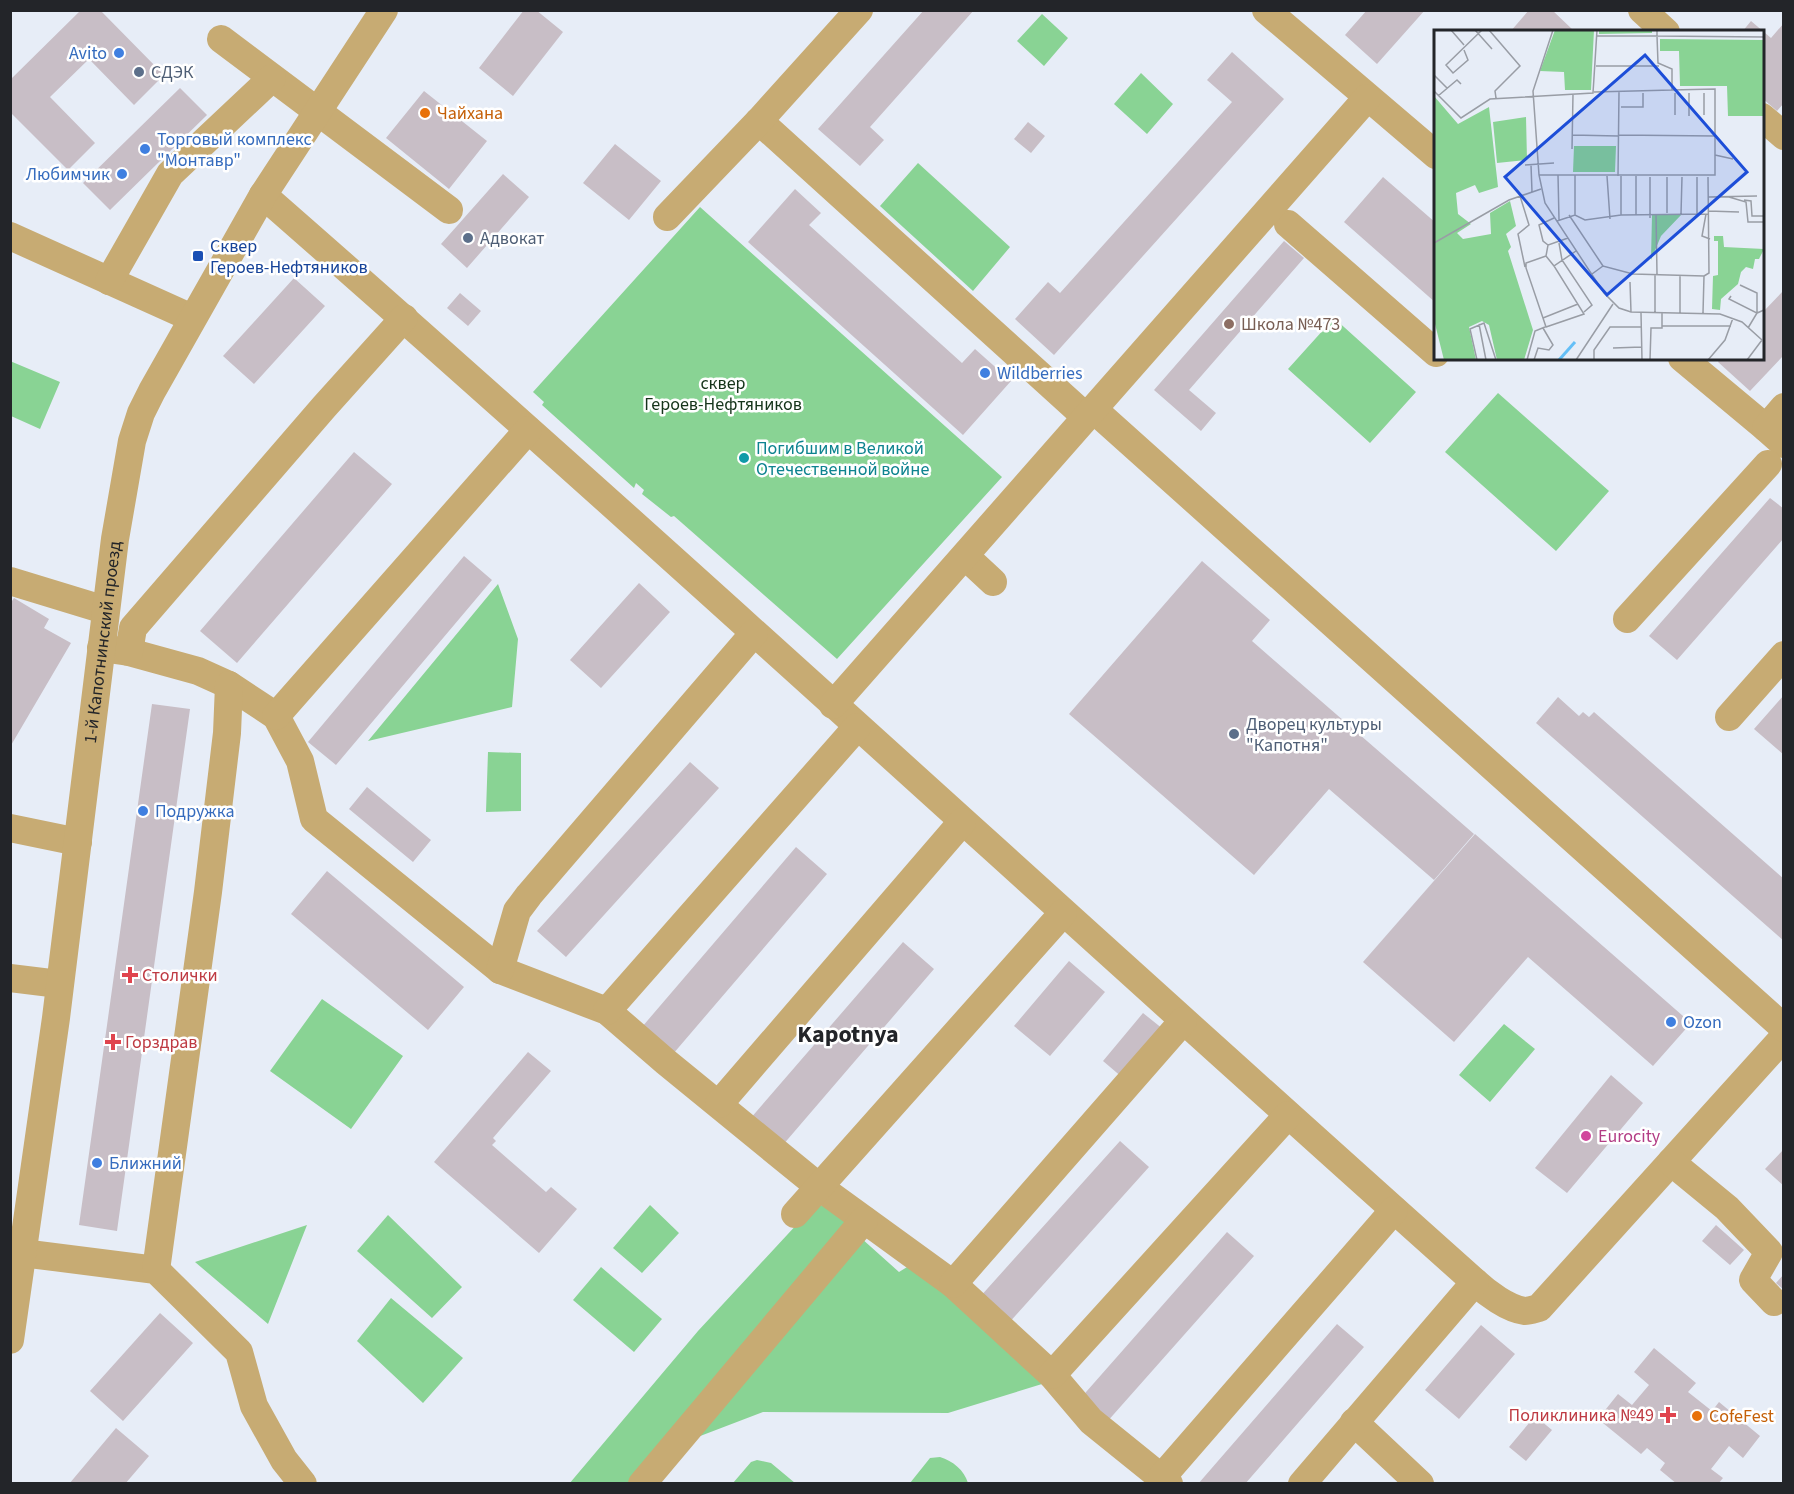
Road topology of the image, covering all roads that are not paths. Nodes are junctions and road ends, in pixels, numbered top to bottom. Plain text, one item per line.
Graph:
1 (384, 10) edge
2 (860, 10) edge
3 (1266, 10) edge
4 (1642, 10) edge
5 (1664, 30) edge
6 (221, 39) dead end
7 (272, 78) junction
8 (1367, 98) junction
9 (317, 112) junction
10 (1764, 119) edge
11 (759, 121) junction
12 (1784, 136) edge
13 (1434, 153) edge
14 (263, 195) junction
15 (449, 210) dead end
16 (667, 218) dead end
17 (1288, 224) dead end
18 (10, 236) edge
19 (109, 280) junction
20 (192, 318) junction
21 (404, 318) junction
22 (1434, 351) edge
23 (1684, 360) edge
24 (1089, 413) junction
25 (528, 430) junction
26 (1775, 436) edge
27 (965, 556) junction
28 (10, 581) edge
29 (993, 582) dead end
30 (105, 610) junction
31 (1627, 619) dead end
32 (754, 633) junction
33 (101, 648) junction
34 (129, 652) junction
35 (1784, 655) edge
36 (229, 684) junction
37 (833, 705) junction
38 (276, 716) junction
39 (1729, 717) dead end
40 (857, 727) junction
41 (962, 822) junction
42 (10, 828) edge
43 (78, 842) junction
44 (1063, 913) junction
45 (500, 970) junction
46 (10, 978) edge
47 (59, 984) junction
48 (607, 1011) junction
49 (1183, 1021) junction
50 (1784, 1028) edge
51 (1784, 1037) edge
52 (718, 1104) junction
53 (1288, 1115) junction
54 (1671, 1162) junction
55 (818, 1186) junction
56 (1394, 1210) junction
57 (795, 1214) dead end
58 (864, 1220) junction
59 (22, 1253) junction
60 (156, 1270) junction
61 (1475, 1282) junction
62 (953, 1284) junction
63 (1774, 1302) dead end
64 (10, 1340) edge
65 (1052, 1375) junction
66 (1354, 1422) junction
67 (1165, 1480) edge
68 (303, 1484) edge
69 (642, 1484) edge
70 (1302, 1484) edge
71 (1420, 1484) edge

1 - 9 street, 1-й Капотнинский проезд
2 - 11 street
3 - 8 street
4 - 5 street
6 - 7 street
7 - 9 street
7 - 19 street
8 - 13 street
8 - 24 street
9 - 14 street, 1-й Капотнинский проезд
9 - 15 street
10 - 12 street
11 - 16 street
11 - 24 street
14 - 20 street, 1-й Капотнинский проезд
14 - 21 street
17 - 22 street
18 - 19 street
19 - 20 street
20 - 30 street, 1-й Капотнинский проезд
21 - 25 street
21 - 34 street
23 - 26 street
24 - 27 street
24 - 50 street
25 - 32 street
25 - 38 street
26 - 31 street
27 - 29 street
27 - 37 street
28 - 30 street
30 - 33 street, 1-й Капотнинский проезд
32 - 37 street
32 - 45 street
33 - 34 street
33 - 43 street, 1-й Капотнинский проезд
34 - 36 street
35 - 39 street
36 - 38 street
36 - 60 street
37 - 40 street
38 - 45 street
40 - 41 street
40 - 48 street
41 - 44 street
41 - 52 street
42 - 43 street
43 - 47 street, 1-й Капотнинский проезд
44 - 49 street
44 - 55 street
45 - 48 street
46 - 47 street
47 - 59 street, 1-й Капотнинский проезд
48 - 52 street
49 - 53 street
49 - 62 street
51 - 54 street
52 - 55 street
53 - 56 street
53 - 65 street
54 - 61 street
54 - 63 street
55 - 57 street
55 - 58 street
56 - 61 street
56 - 67 street
58 - 62 street
58 - 69 street
59 - 60 street
59 - 64 street, 1-й Капотнинский проезд
60 - 68 street
61 - 66 street
62 - 65 street
65 - 67 street
66 - 70 street
66 - 71 street

